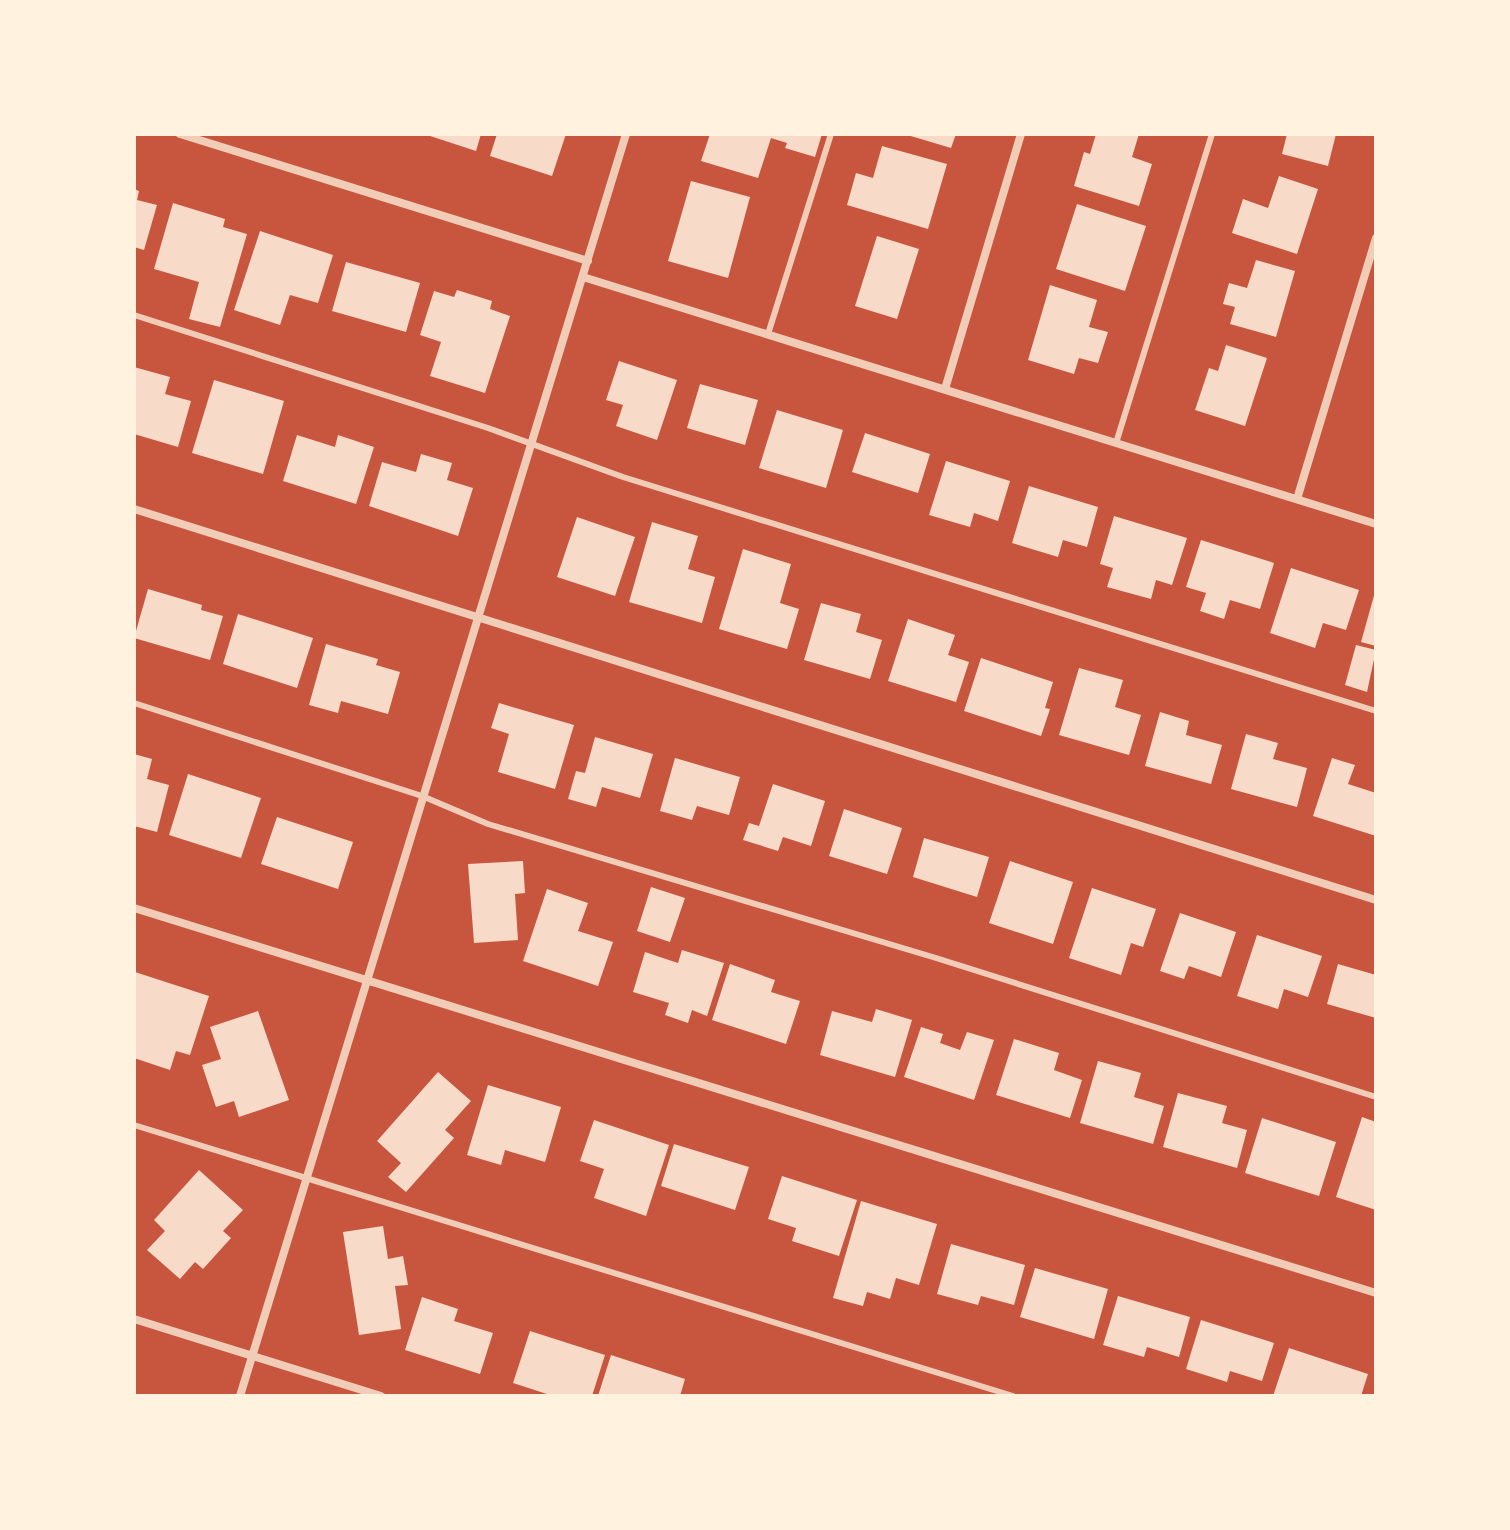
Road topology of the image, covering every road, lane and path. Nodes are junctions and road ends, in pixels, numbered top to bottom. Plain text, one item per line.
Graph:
1 (180, 134) edge
2 (626, 134) edge
3 (831, 134) edge
4 (1021, 134) edge
5 (1212, 134) edge
6 (1376, 238) edge
7 (588, 261) junction
8 (583, 277) junction
9 (134, 315) edge
10 (768, 334) junction
11 (945, 389) junction
12 (531, 443) junction
13 (1116, 443) junction
14 (1297, 499) junction
15 (134, 509) edge
16 (1376, 524) edge
17 (478, 616) junction
18 (134, 703) edge
19 (1376, 711) edge
20 (422, 796) junction
21 (1376, 900) edge
22 (134, 908) edge
23 (366, 981) junction
24 (1376, 1097) edge
25 (134, 1125) edge
26 (307, 1176) junction
27 (1376, 1293) edge
28 (134, 1319) edge
29 (253, 1356) junction
30 (240, 1396) edge
31 (381, 1396) edge
32 (1013, 1396) edge

1 - 7 street
2 - 7 street
3 - 10 lane
4 - 11 street
5 - 13 lane
6 - 14 street
7 - 8 street
8 - 10 street
8 - 12 street
9 - 12 lane
10 - 11 street
11 - 13 street
12 - 17 street
12 - 19 lane
13 - 14 street
14 - 16 street
15 - 17 street
17 - 20 street
17 - 21 street
18 - 20 lane
20 - 23 street
20 - 24 lane
22 - 23 street
23 - 26 street
23 - 27 street
25 - 26 lane
26 - 29 street
26 - 32 lane
28 - 29 street
29 - 30 street
29 - 31 street

